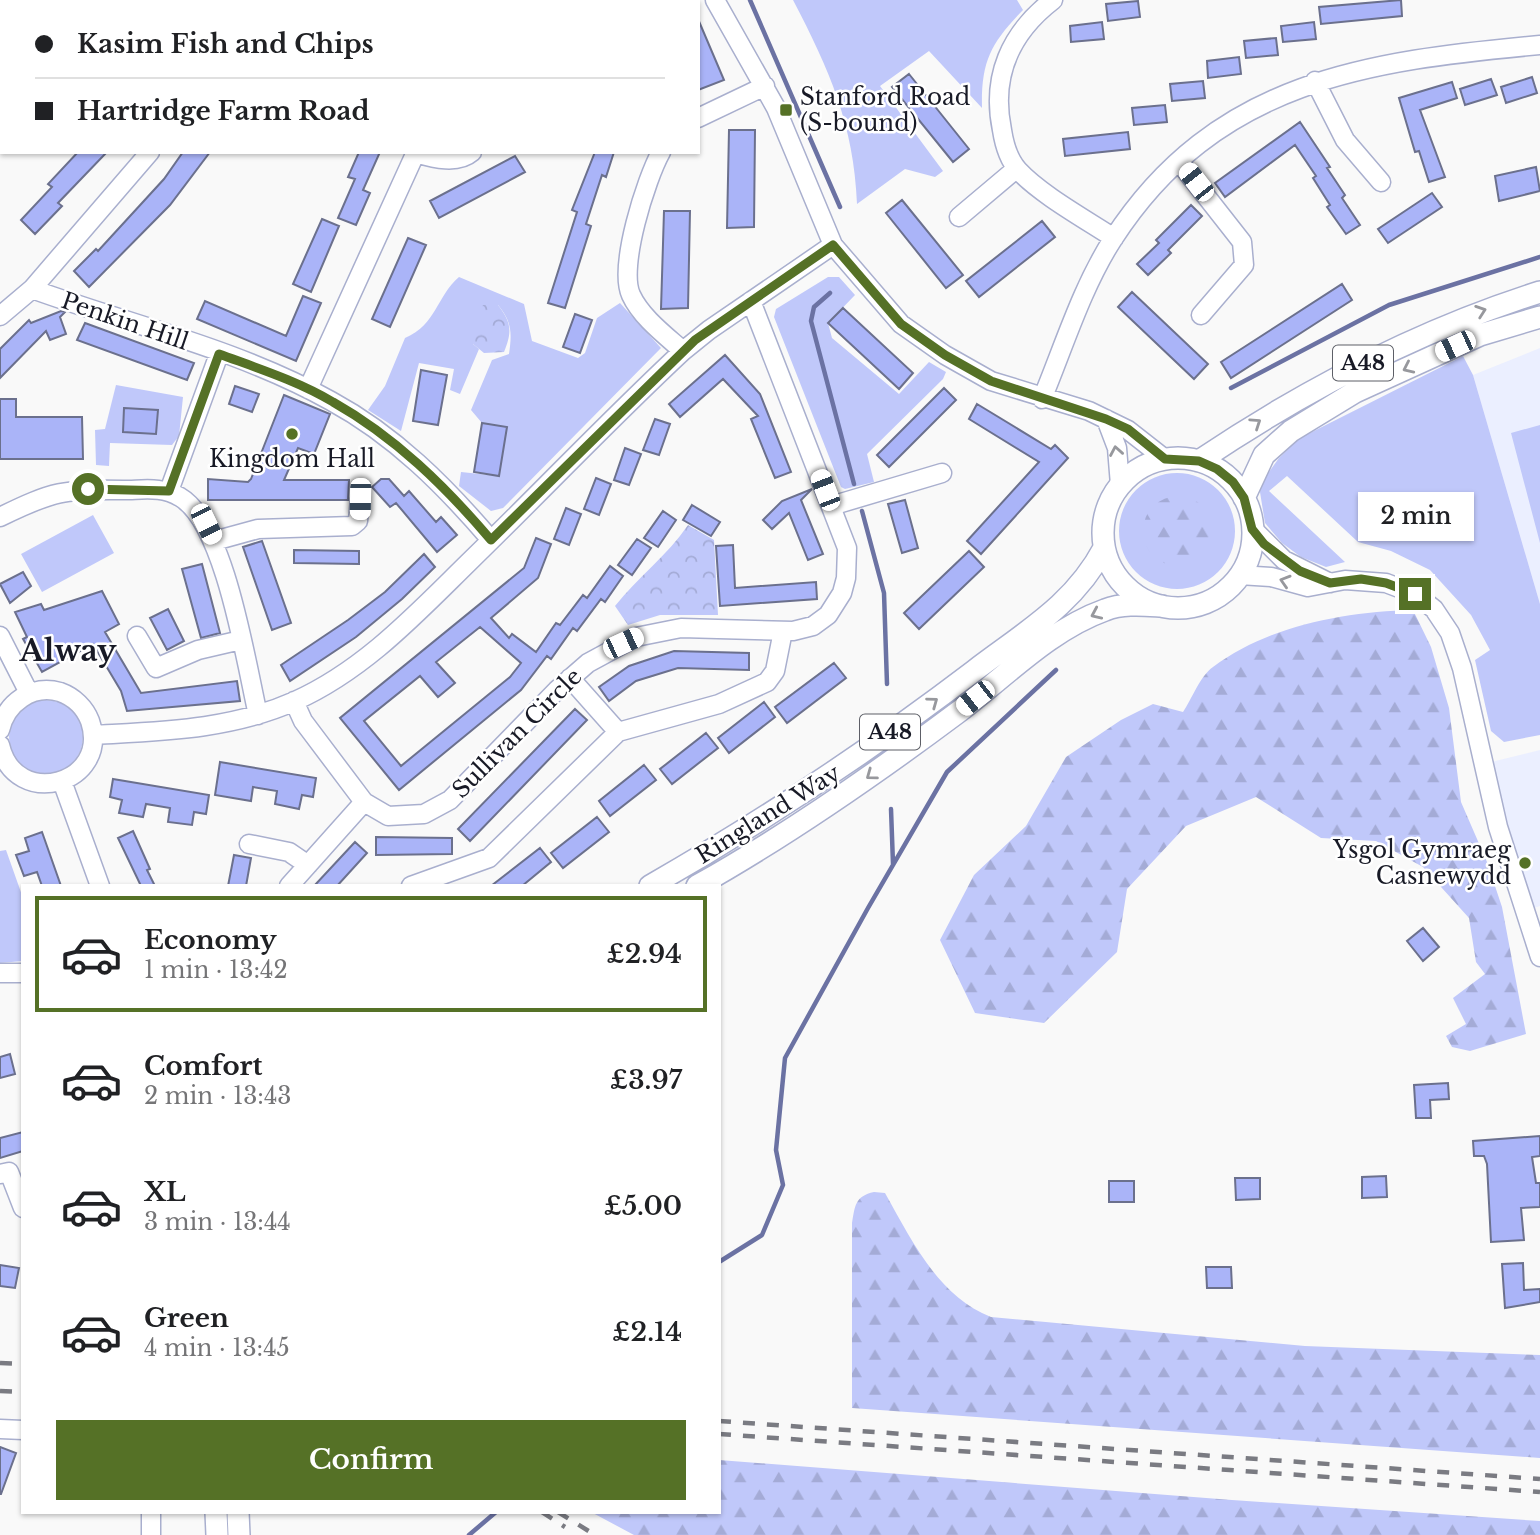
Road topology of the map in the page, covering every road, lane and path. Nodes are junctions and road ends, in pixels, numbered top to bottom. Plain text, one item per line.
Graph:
1 (715, 0) edge
2 (1053, 0) edge
3 (1540, 45) edge
4 (1315, 81) junction
5 (765, 86) junction
6 (700, 117) edge
7 (148, 154) edge
8 (416, 154) edge
9 (422, 154) edge
10 (469, 154) edge
11 (660, 154) edge
12 (1180, 163) junction
13 (1016, 169) junction
14 (1381, 182) dead end
15 (959, 217) dead end
16 (1114, 238) junction
17 (833, 245) junction
18 (32, 289) junction
19 (1540, 292) edge
20 (751, 300) junction
21 (1202, 315) dead end
22 (0, 316) edge
23 (1540, 317) edge
24 (683, 351) junction
25 (219, 354) junction
26 (308, 389) junction
27 (1042, 399) junction
28 (1106, 419) junction
29 (1165, 459) junction
30 (1199, 461) junction
31 (942, 473) dead end
32 (1120, 485) junction
33 (169, 491) junction
34 (1244, 498) junction
35 (360, 499) dead end
36 (831, 506) junction
37 (0, 517) edge
38 (1252, 529) junction
39 (491, 540) junction
40 (215, 541) junction
41 (1104, 548) junction
42 (1239, 575) junction
43 (1330, 583) junction
44 (1162, 606) junction
45 (783, 631) junction
46 (0, 636) edge
47 (137, 636) dead end
48 (241, 640) junction
49 (570, 678) junction
50 (29, 693) junction
51 (294, 701) junction
52 (258, 715) junction
53 (0, 730) edge
54 (618, 732) junction
55 (93, 735) junction
56 (1, 751) edge
57 (62, 781) junction
58 (363, 802) junction
59 (249, 844) dead end
60 (308, 865) junction
61 (99, 884) edge
62 (291, 884) edge
63 (417, 884) edge
64 (654, 884) edge
65 (701, 884) edge
66 (1540, 957) edge
67 (0, 973) edge
68 (21, 973) edge
69 (11, 1171) edge
70 (21, 1203) edge
71 (0, 1429) edge
72 (21, 1430) edge
73 (151, 1514) edge
74 (216, 1514) edge
75 (238, 1514) edge
76 (151, 1535) edge
77 (217, 1535) edge
78 (239, 1535) edge

1 - 5 street
2 - 13 street
3 - 4 street
4 - 12 street
4 - 14 street
5 - 6 street
5 - 17 street
7 - 18 street
8 - 26 street
9 - 10 street
11 - 24 street
12 - 16 street
12 - 21 street
13 - 15 street
13 - 16 street
16 - 27 street
17 - 20 street
17 - 27 street
18 - 22 street
18 - 25 street, Penkin Hill
30 -> 19 main road, A48
20 - 24 street
20 - 36 street, Sullivan Circle
23 -> 34 main road, A48
24 - 39 street
25 - 26 street, Penkin Hill
25 - 33 street
26 - 39 street, Penkin Hill
27 - 28 street
28 - 29 street
32 -> 28 street
29 - 30 main road, Ringland Way / A48
29 - 32 main road, Ringland Way / A48
30 - 34 main road, Ringland Way / A48
31 - 36 street
32 - 41 main road, Ringland Way / A48
33 - 37 street
33 - 40 street
34 - 38 main road, Ringland Way / A48
35 - 40 street
36 - 45 street, Sullivan Circle
38 - 42 main road, Ringland Way / A48
38 - 43 street
39 - 51 street
40 - 48 street
41 - 44 main road, Ringland Way / A48
64 -> 41 main road, Ringland Way / A48
43 -> 42 street
42 - 44 main road, Ringland Way / A48
43 - 66 street
44 -> 65 main road, Ringland Way / A48
45 - 49 street, Sullivan Circle
45 - 54 street
46 - 50 street
47 - 48 street
48 - 52 street
49 - 54 street
49 - 58 street, Sullivan Circle
50 - 53 street
50 - 55 street
51 - 52 street
51 - 58 street, Sullivan Circle
52 - 55 street
54 - 63 street
55 - 57 street
56 - 57 street
57 - 61 street
58 - 60 street
59 - 60 street
60 - 62 street
67 - 68 street
69 - 70 street
71 - 72 street
73 - 76 street
74 - 77 main road
75 - 78 main road

